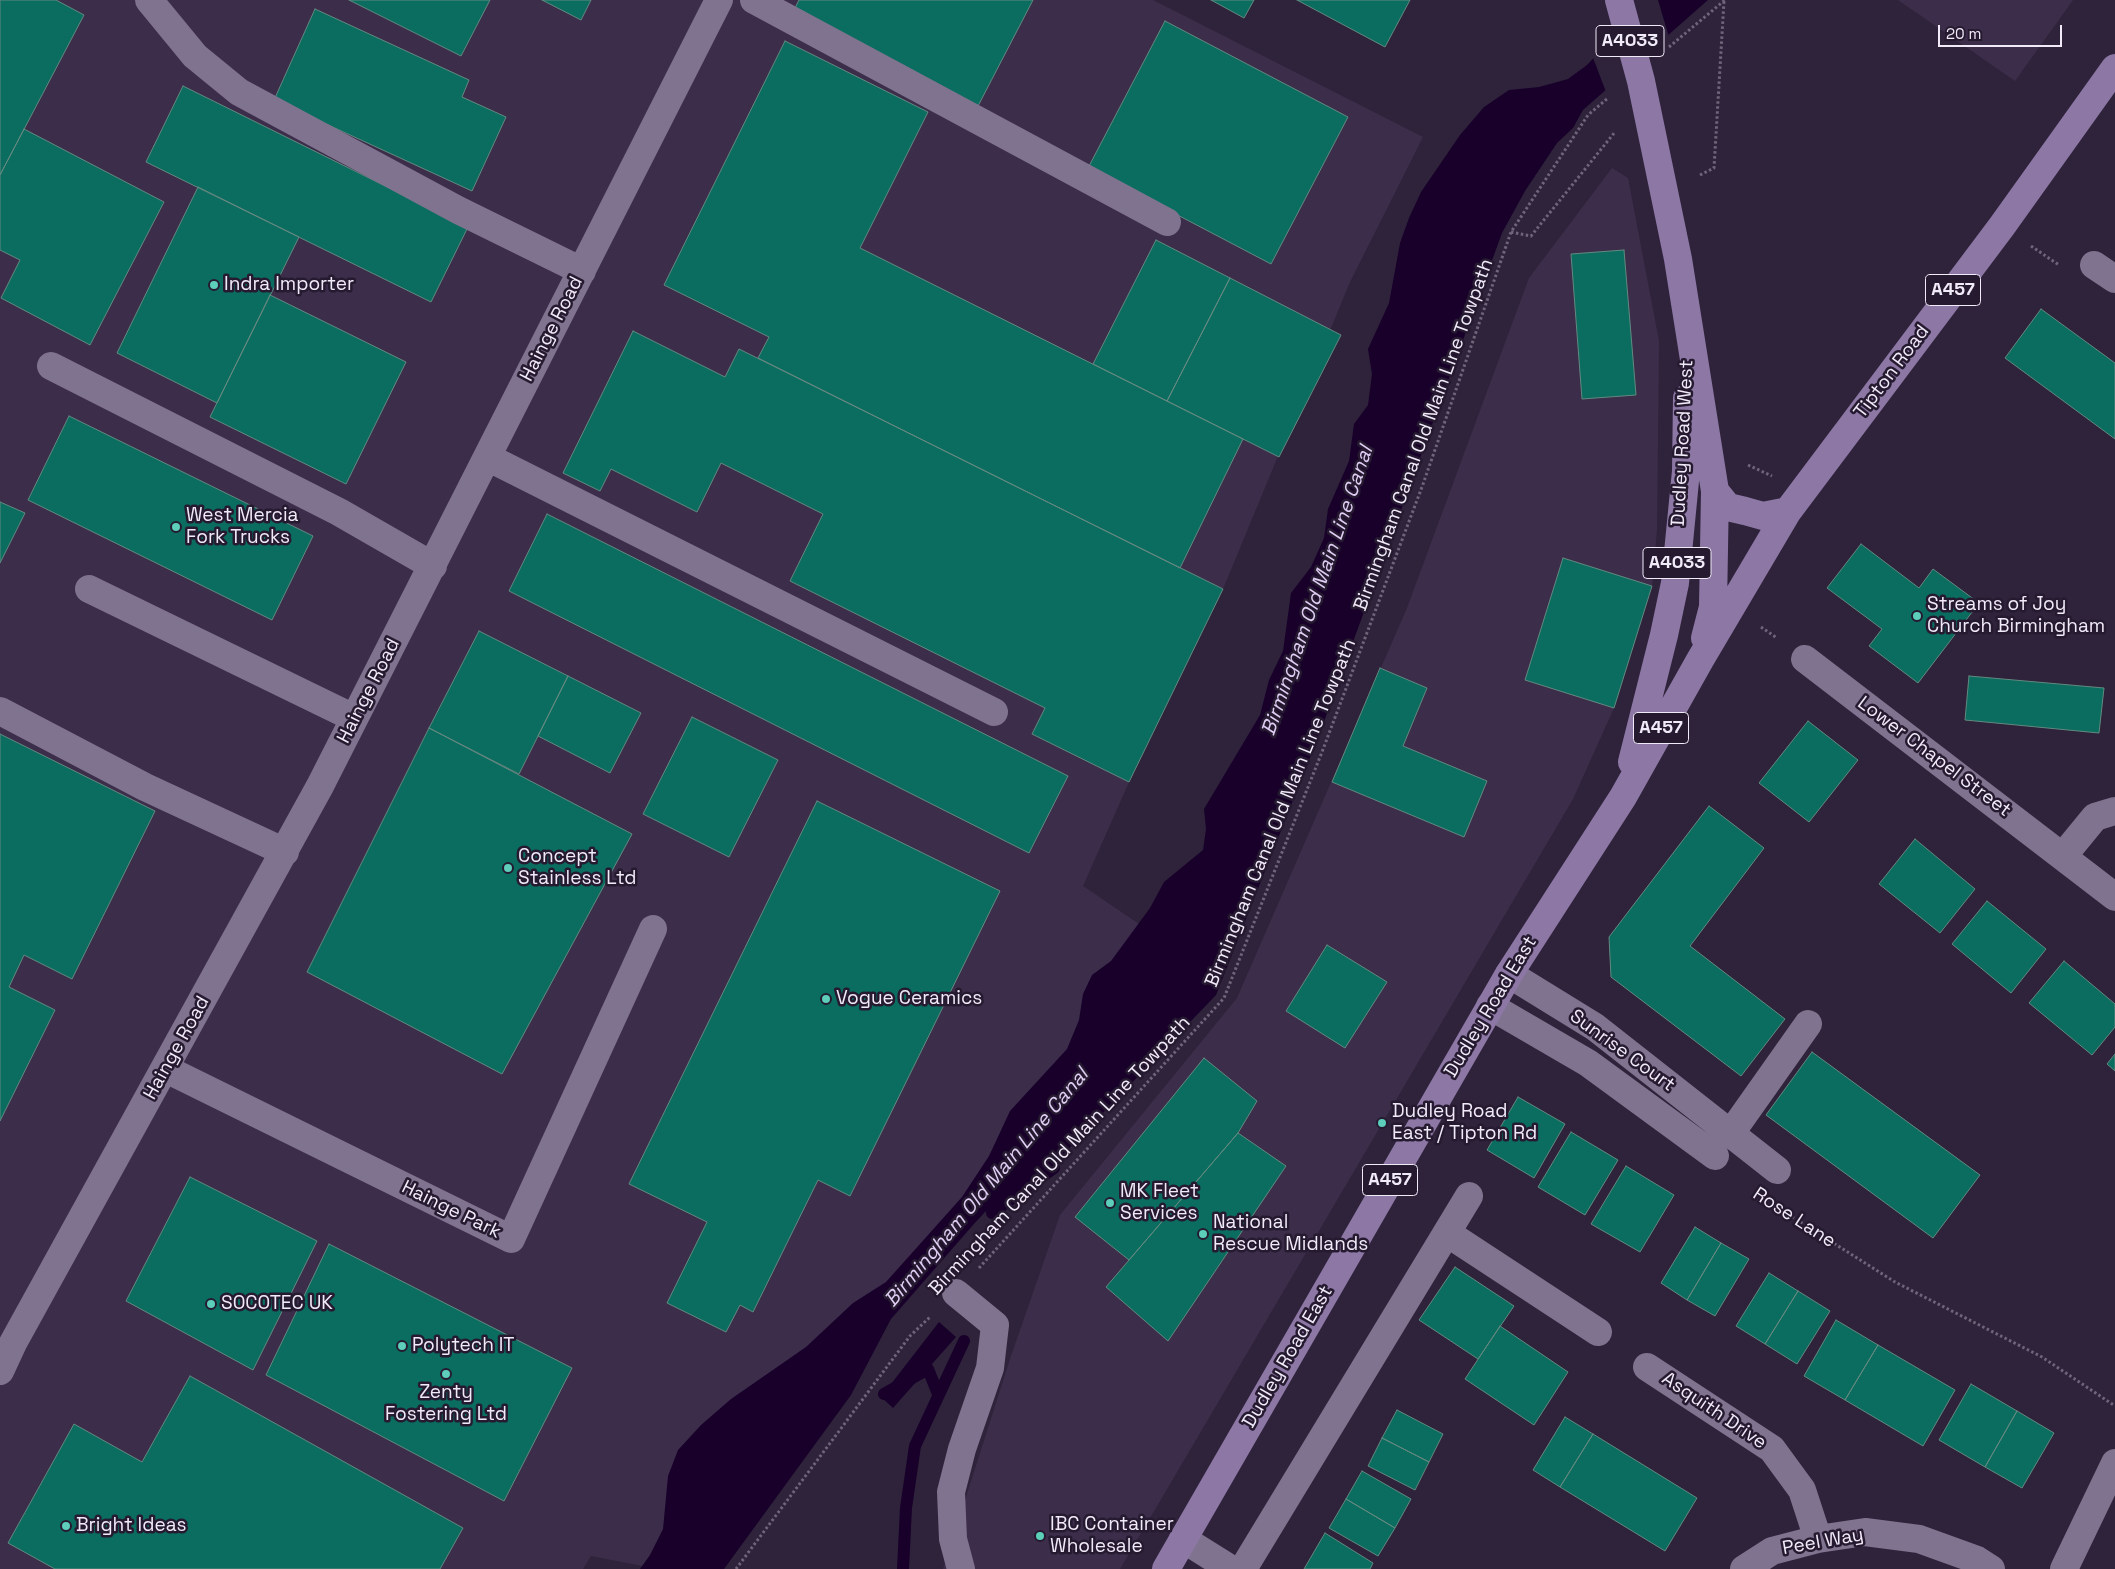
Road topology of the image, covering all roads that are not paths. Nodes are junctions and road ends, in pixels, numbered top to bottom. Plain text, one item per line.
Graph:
1 (149, 0) edge
2 (719, 0) edge
3 (754, 0) edge
4 (1619, 0) edge
5 (2115, 68) edge
6 (1167, 222) dead end
7 (582, 271) junction
8 (1688, 322) junction
9 (50, 366) dead end
10 (487, 457) junction
11 (1715, 491) junction
12 (1788, 511) junction
13 (433, 566) junction
14 (89, 589) dead end
15 (1805, 659) dead end
16 (1700, 660) junction
17 (0, 711) edge
18 (994, 712) dead end
19 (354, 718) junction
20 (1623, 797) junction
21 (2115, 811) edge
22 (285, 852) junction
23 (2062, 856) junction
24 (2115, 897) edge
25 (654, 930) dead end
26 (1508, 974) junction
27 (1490, 1006) junction
28 (1808, 1024) dead end
29 (166, 1069) junction
30 (1731, 1133) junction
31 (1715, 1156) dead end
32 (1777, 1170) dead end
33 (1468, 1196) dead end
34 (1446, 1233) junction
35 (956, 1293) road end
36 (1598, 1332) dead end
37 (7, 1340) edge
38 (1647, 1367) dead end
39 (0, 1372) edge
40 (2115, 1463) edge
41 (1183, 1539) junction
42 (1818, 1539) junction
43 (961, 1569) edge
44 (1166, 1569) edge
45 (1231, 1569) edge
46 (1242, 1569) edge
47 (1744, 1569) edge
48 (1991, 1569) edge
49 (2064, 1569) edge

1 - 7 street
2 - 7 street, Hainge Road
3 - 6 street
4 - 8 main road, Dudley Road West / A4033
5 - 12 main road, Tipton Road / A457
7 - 10 street, Hainge Road
8 - 11 main road, Dudley Road West / A4033
8 - 20 main road, Dudley Road West / A4033
9 - 13 street
10 - 13 street, Hainge Road
10 - 18 street
11 - 12 main road, Dudley Road West
11 - 16 main road, Dudley Road West / A4033
12 - 16 main road, Tipton Road / A457
13 - 19 street, Hainge Road
14 - 19 street
15 - 23 street, Lower Chapel Street
16 - 20 main road, Dudley Road East / A457
17 - 22 street
19 - 22 street, Hainge Road
20 - 26 main road, Dudley Road East / A457
21 - 23 street
22 - 29 street, Hainge Road
23 - 24 street, Lower Chapel Street
25 - 29 street, Hainge Park
26 - 27 main road, Dudley Road East / A457
26 - 30 street, Sunrise Court
27 - 31 street
27 - 41 main road, Dudley Road East / A457
28 - 30 street
29 - 37 street, Hainge Road
30 - 32 street, Sunrise Court
33 - 34 street
34 - 36 street
34 - 46 street
35 - 43 street
37 - 39 street, Hainge Road
38 - 42 street, Asquith Drive
40 - 49 street
41 - 44 main road, Dudley Road East / A457
41 - 45 street
42 - 47 street, Peel Way
42 - 48 street, Peel Way

